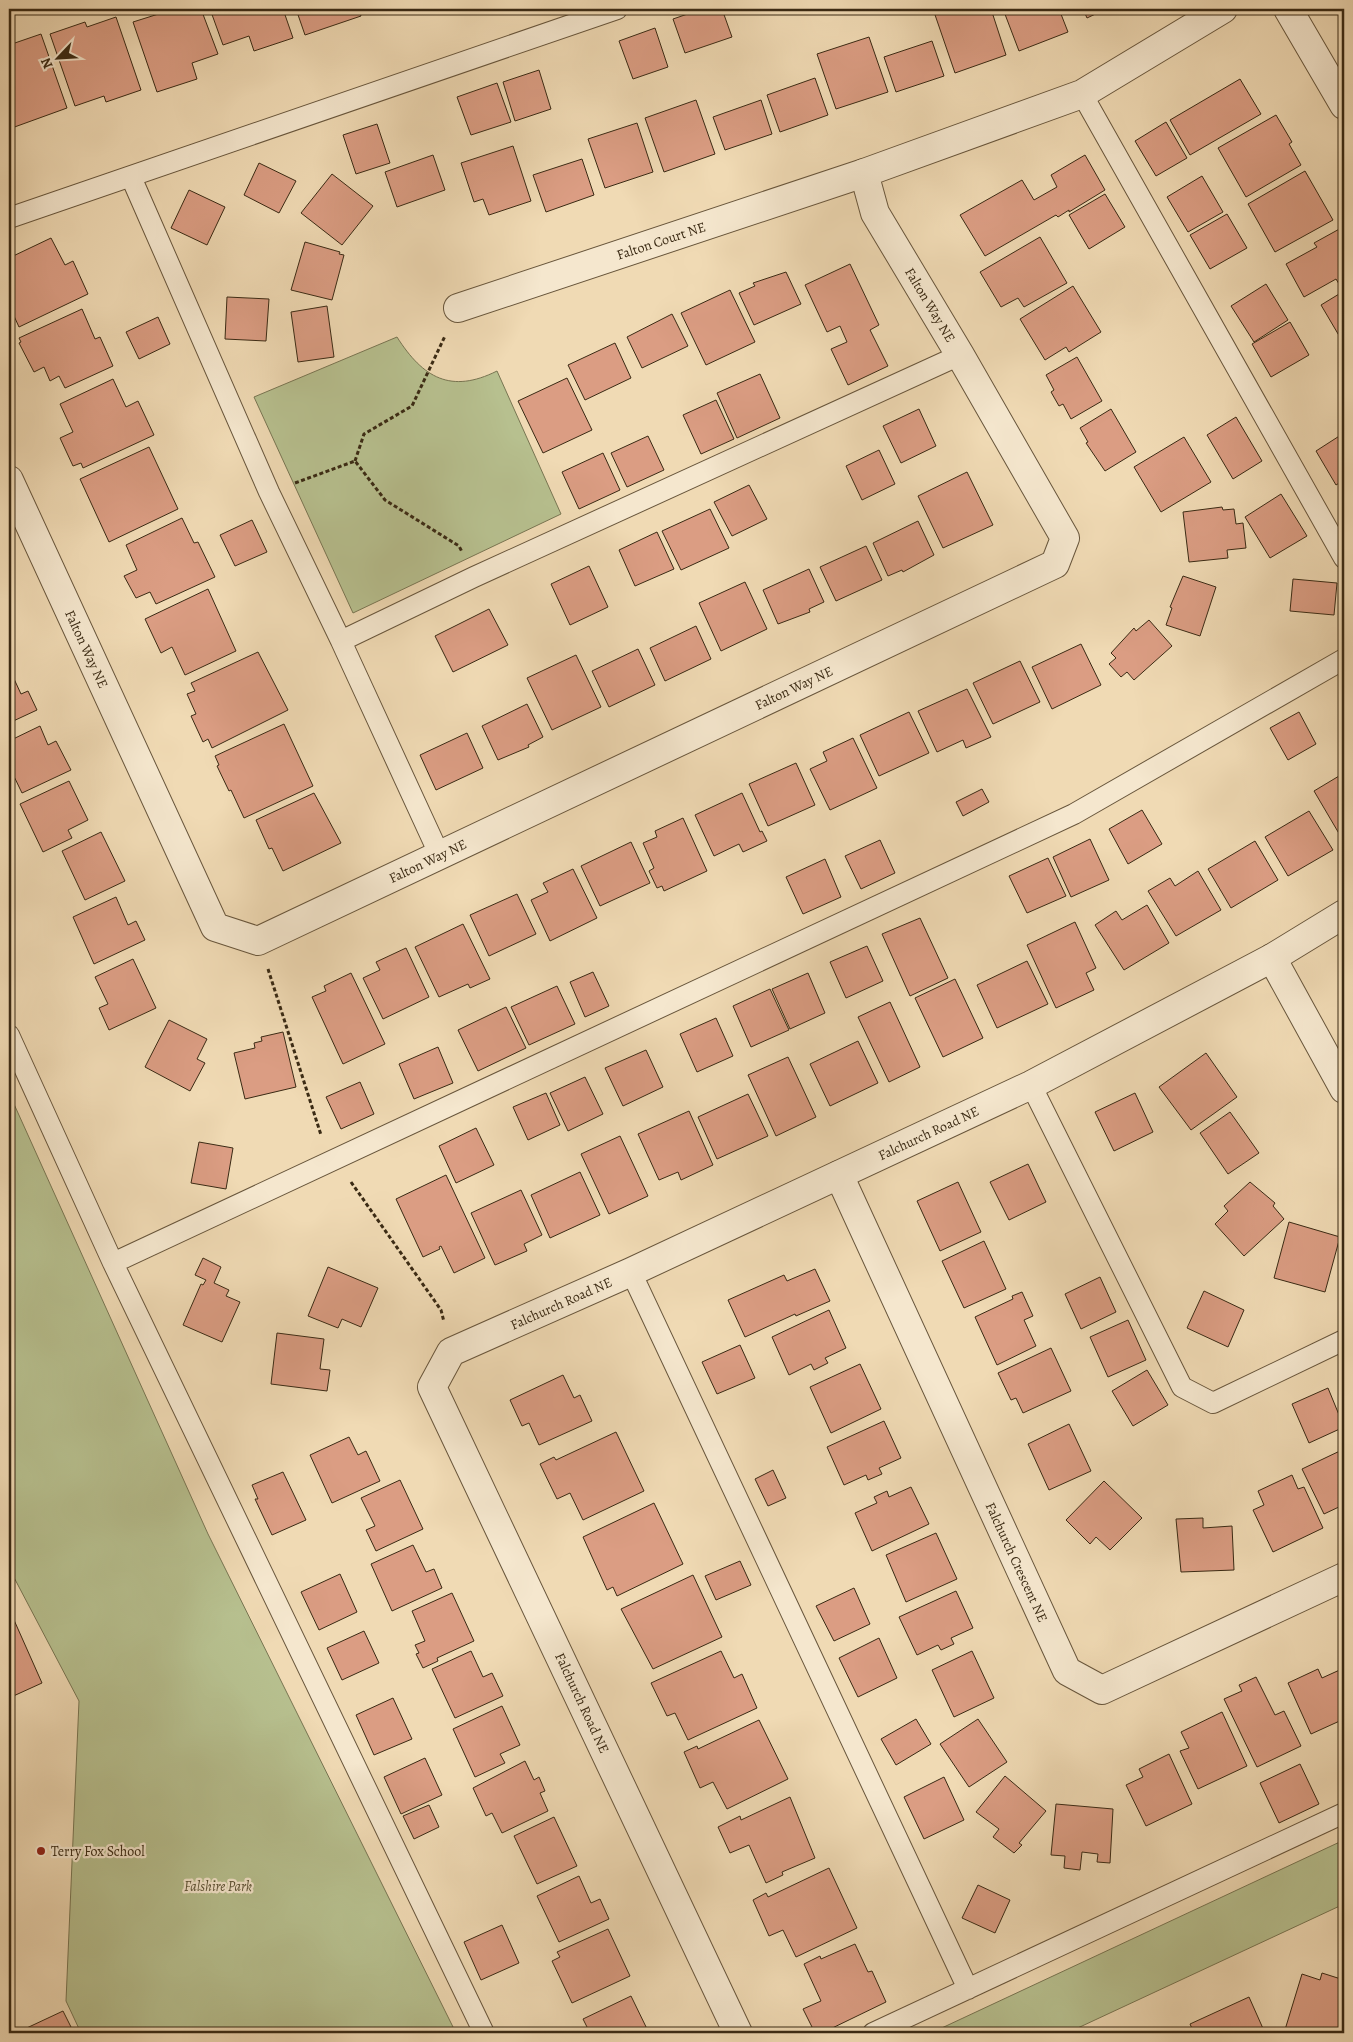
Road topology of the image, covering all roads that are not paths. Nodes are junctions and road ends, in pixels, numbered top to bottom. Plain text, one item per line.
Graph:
1 (617, 9) edge
2 (1223, 9) edge
3 (1288, 9) edge
4 (1082, 94) junction
5 (1344, 105) edge
6 (864, 173) junction
7 (131, 177) junction
8 (9, 218) edge
9 (458, 308) road end
10 (960, 355) junction
11 (9, 480) edge
12 (1344, 558) edge
13 (341, 642) junction
14 (1344, 659) edge
15 (440, 856) junction
16 (1344, 914) edge
17 (1272, 958) junction
18 (9, 1035) edge
19 (1030, 1085) junction
20 (1344, 1088) edge
21 (840, 1174) junction
22 (113, 1262) junction
23 (631, 1272) junction
24 (1344, 1340) edge
25 (1344, 1577) edge
26 (1344, 1813) edge
27 (968, 1989) junction
28 (484, 2033) edge
29 (738, 2033) edge
30 (873, 2033) edge

1 - 7 lane
2 - 4 street
3 - 5 street
4 - 6 street
4 - 12 lane
6 - 9 street, Falton Court NE
6 - 10 street, Falton Way NE
7 - 8 lane
7 - 13 lane
10 - 13 lane
10 - 15 street, Falton Way NE
11 - 15 street, Falton Way NE
13 - 15 lane
14 - 22 lane
16 - 17 street, Falchurch Road NE
17 - 19 street, Falchurch Road NE
17 - 20 street
18 - 22 lane
19 - 21 street, Falchurch Road NE
19 - 24 lane
21 - 23 street, Falchurch Road NE
21 - 25 street, Falchurch Crescent NE
22 - 28 lane
23 - 27 lane
23 - 29 street, Falchurch Road NE
26 - 27 lane
27 - 30 lane

